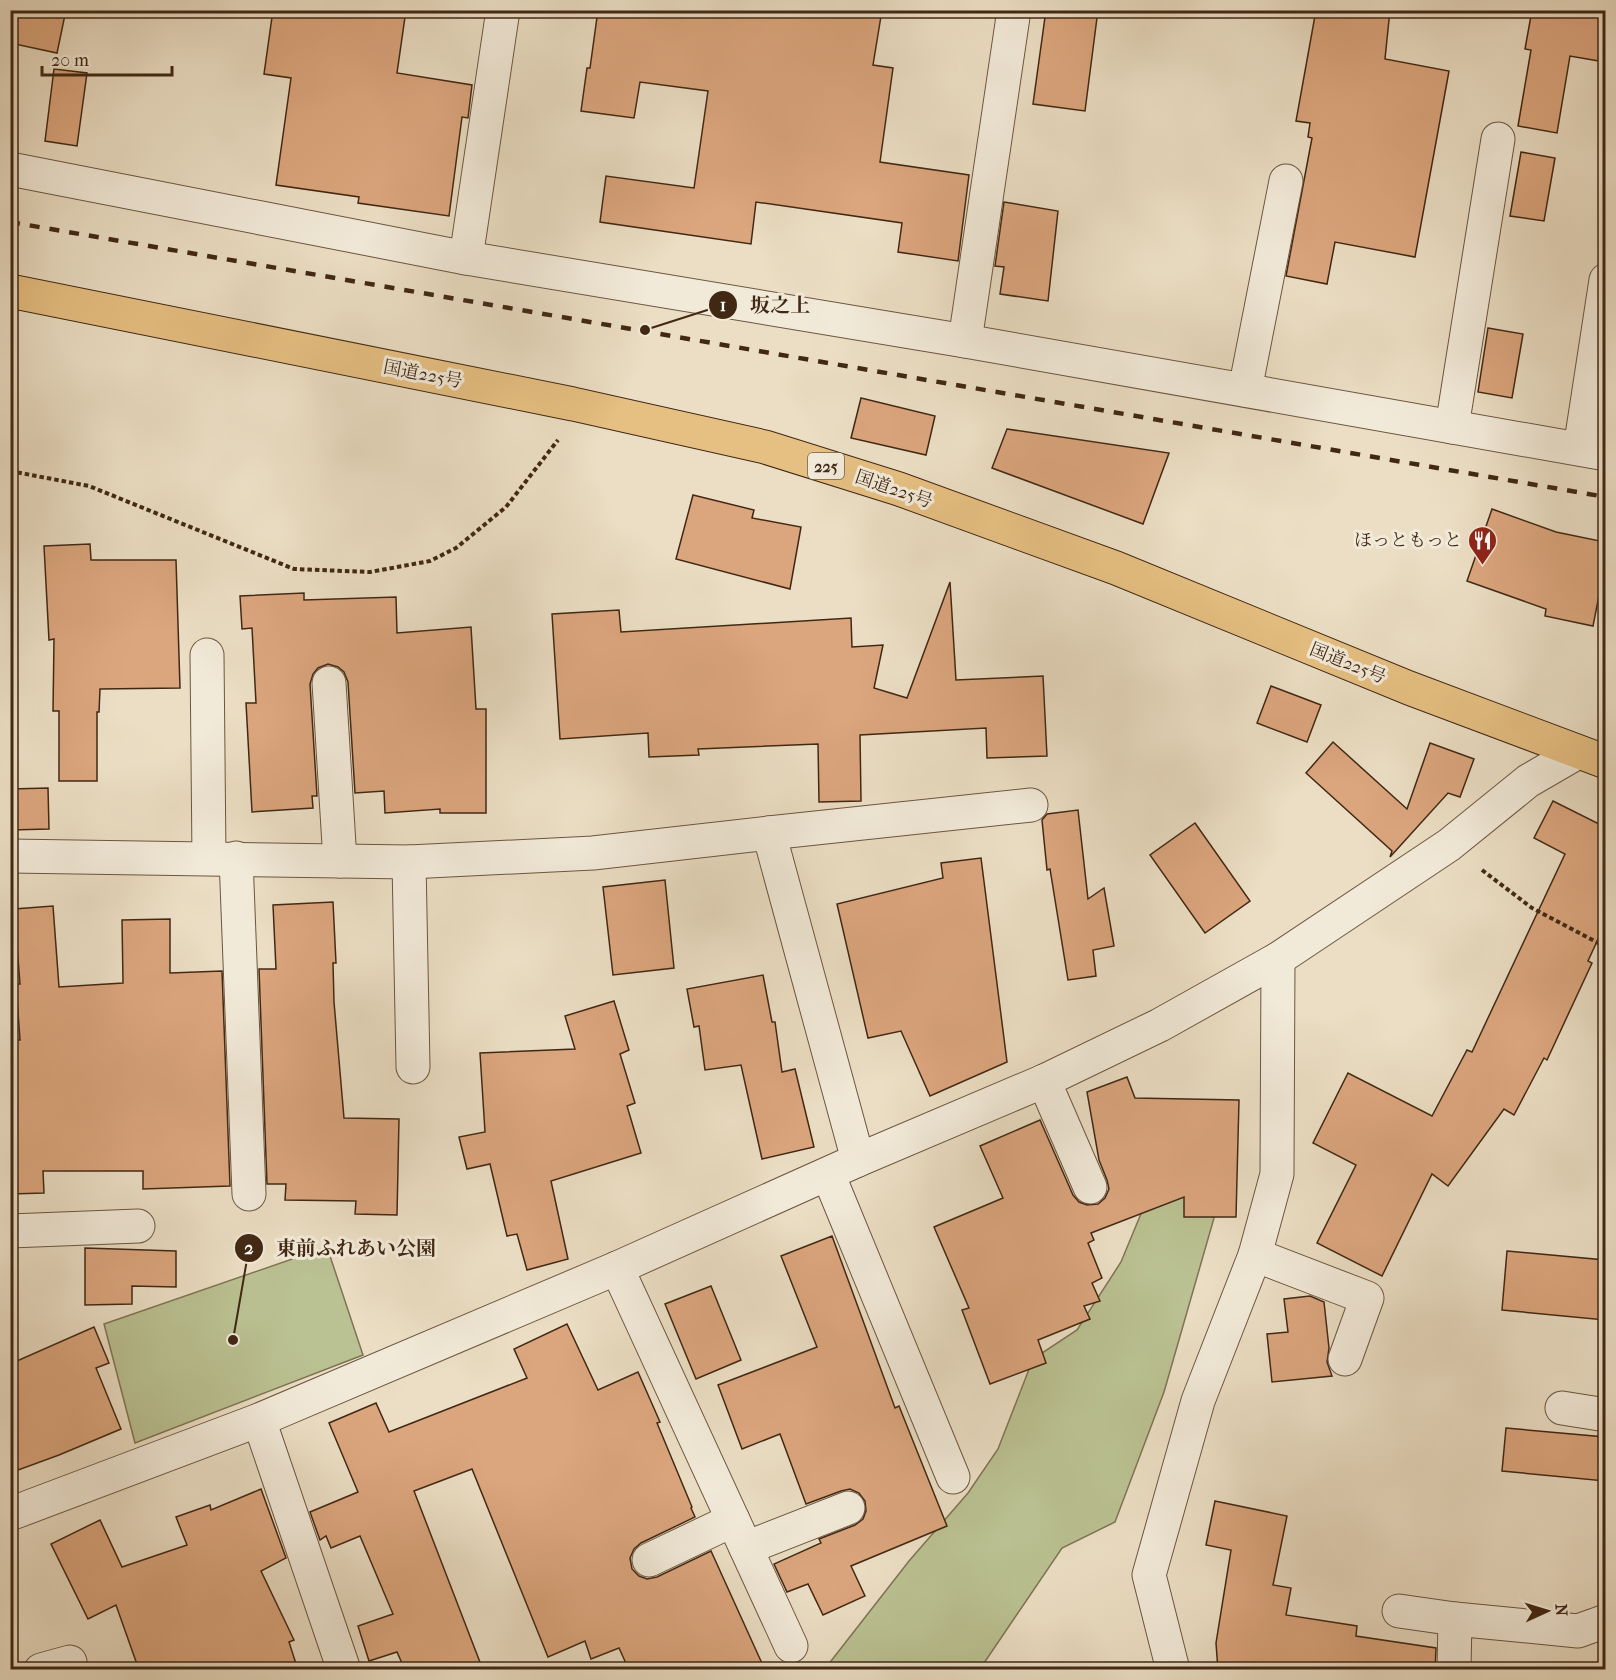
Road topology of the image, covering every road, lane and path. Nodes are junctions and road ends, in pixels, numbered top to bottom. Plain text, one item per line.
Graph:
1 (503, 10) edge
2 (1014, 10) edge
3 (1498, 139) dead end
4 (10, 169) edge
5 (1286, 181) dead end
6 (466, 258) junction
7 (1605, 280) edge
8 (10, 291) edge
9 (965, 341) junction
10 (1245, 390) junction
11 (573, 404) junction
12 (1452, 427) junction
13 (1592, 452) edge
14 (10, 471) edge
15 (207, 655) dead end
16 (329, 683) dead end
17 (1592, 757) edge
18 (1031, 805) dead end
19 (769, 833) junction
20 (1449, 845) junction
21 (10, 856) edge
22 (223, 858) junction
23 (340, 861) junction
24 (409, 862) junction
25 (1605, 947) edge
26 (1278, 959) junction
27 (413, 1067) dead end
28 (1044, 1081) junction
29 (858, 1160) junction
30 (828, 1174) junction
31 (1090, 1186) dead end
32 (249, 1194) dead end
33 (138, 1226) dead end
34 (10, 1231) edge
35 (1255, 1255) junction
36 (617, 1268) junction
37 (1345, 1359) dead end
38 (1562, 1408) dead end
39 (1605, 1415) edge
40 (259, 1420) junction
41 (953, 1477) dead end
42 (848, 1508) dead end
43 (10, 1514) edge
44 (740, 1534) junction
45 (649, 1560) dead end
46 (1399, 1611) dead end
47 (1455, 1619) junction
48 (1605, 1621) edge
49 (791, 1647) dead end
50 (344, 1670) edge
51 (1173, 1670) edge
52 (1454, 1670) edge

1 - 6 street
2 - 9 street
3 - 12 street
4 - 6 street
5 - 10 street
6 - 9 street
7 - 13 street
8 - 11 highway, 国道225号 / 225
9 - 10 street
10 - 12 street
11 - 14 path
11 - 17 highway, 国道225号 / 225
12 - 13 street
15 - 22 street
16 - 23 street
17 - 20 street
18 - 19 street
19 - 24 street
19 - 29 street
20 - 25 path
20 - 26 street
21 - 22 street
22 - 23 street
22 - 32 street
23 - 24 street
24 - 27 street
26 - 28 street
26 - 35 street
28 - 29 street
28 - 31 street
29 - 30 street
30 - 36 street
30 - 41 street
33 - 34 street
35 - 37 street
35 - 51 street
36 - 40 street
36 - 44 street
38 - 39 street
40 - 43 street
40 - 50 street
42 - 44 street
44 - 45 street
44 - 49 street
46 - 47 street
47 - 48 street
47 - 52 street

